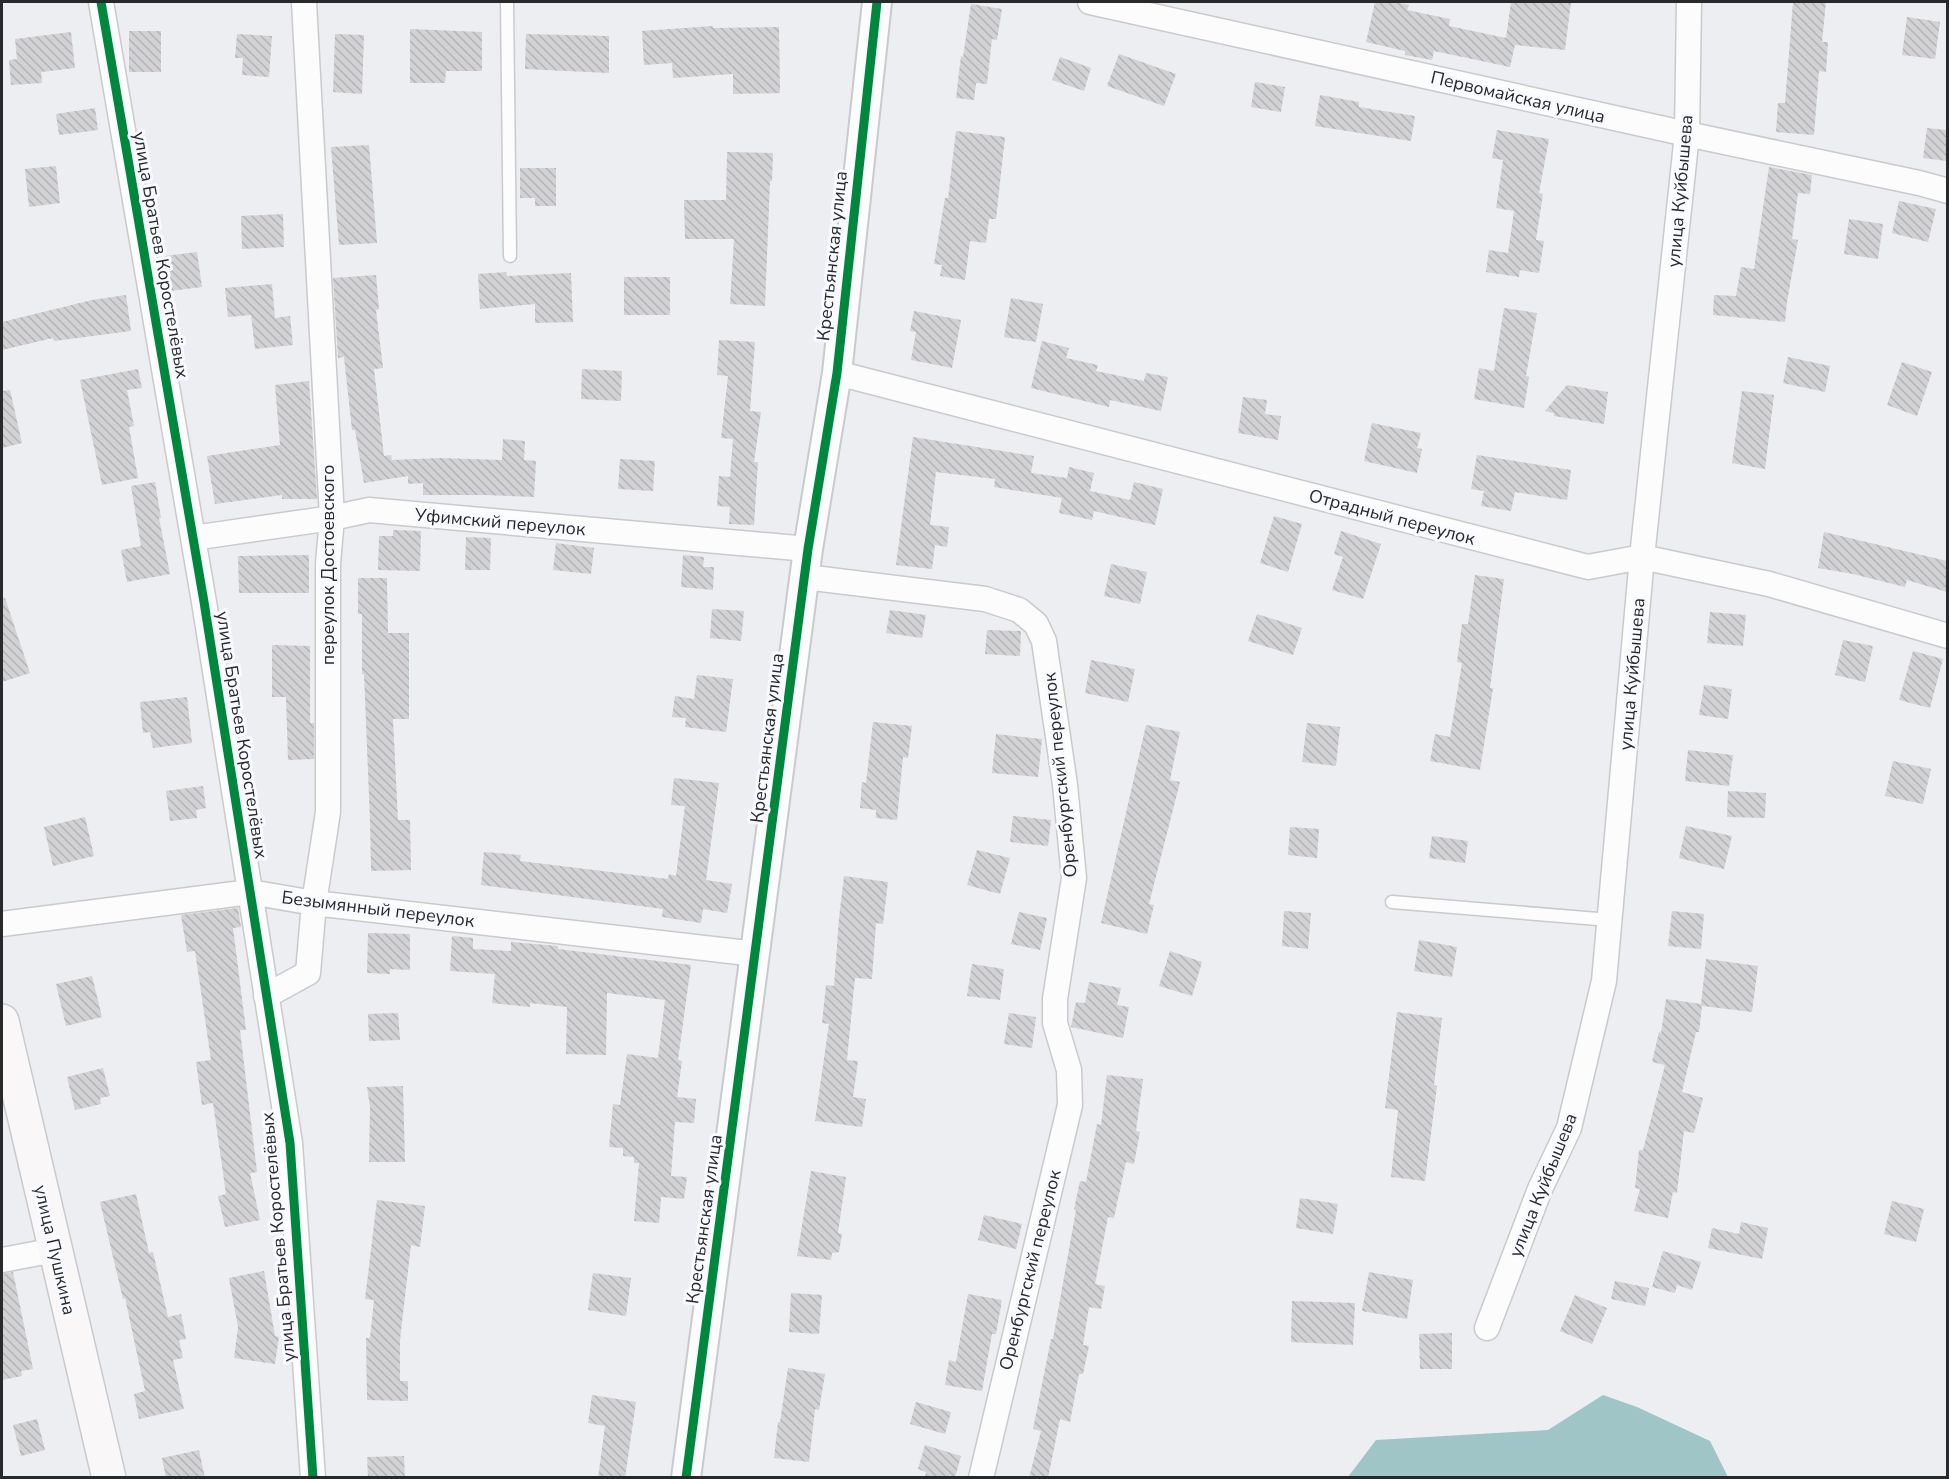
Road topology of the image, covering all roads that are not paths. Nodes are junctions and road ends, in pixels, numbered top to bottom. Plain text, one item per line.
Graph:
1 (101, 2) edge
2 (304, 2) edge
3 (507, 2) edge
4 (877, 2) edge
5 (1090, 2) edge
6 (1689, 2) edge
7 (1687, 134) junction
8 (1947, 191) edge
9 (510, 256) dead end
10 (837, 373) junction
11 (332, 518) junction
12 (193, 538) junction
13 (1642, 556) junction
14 (806, 563) junction
15 (1947, 636) edge
16 (250, 892) junction
17 (1392, 902) dead end
18 (314, 903) junction
19 (1610, 920) junction
20 (2, 924) edge
21 (756, 954) junction
22 (266, 996) junction
23 (2, 1022) edge
24 (55, 1250) junction
25 (2, 1260) edge
26 (1487, 1328) dead end
27 (109, 1478) edge
28 (313, 1478) edge
29 (686, 1478) edge
30 (981, 1478) edge

1 - 12 street, улица Братьев Коростелёвых
2 - 11 street, переулок Достоевского
3 - 9 lane
4 - 10 street, Крестьянская улица
5 - 7 street, Первомайская улица
6 - 7 street, улица Куйбышева
7 - 8 street, Первомайская улица
7 - 13 street, улица Куйбышева
10 - 13 street, Отрадный переулок
10 - 14 street, Крестьянская улица
11 - 12 street, Уфимский переулок
11 - 14 street, Уфимский переулок
11 - 18 street, переулок Достоевского
12 - 16 street, улица Братьев Коростелёвых
13 - 15 street, Отрадный переулок
13 - 19 street, улица Куйбышева
14 - 21 street, Крестьянская улица
14 - 30 street, Оренбургский переулок
16 - 18 street, Безымянный переулок
16 - 20 street, Безымянный переулок
16 - 22 street, улица Братьев Коростелёвых
17 - 19 lane
18 - 21 street, Безымянный переулок
18 - 22 street, переулок Достоевского
19 - 26 street, улица Куйбышева
21 - 29 street, Крестьянская улица
22 - 28 street, улица Братьев Коростелёвых
23 - 24 main road, улица Пушкина
24 - 25 street
24 - 27 main road, улица Пушкина

